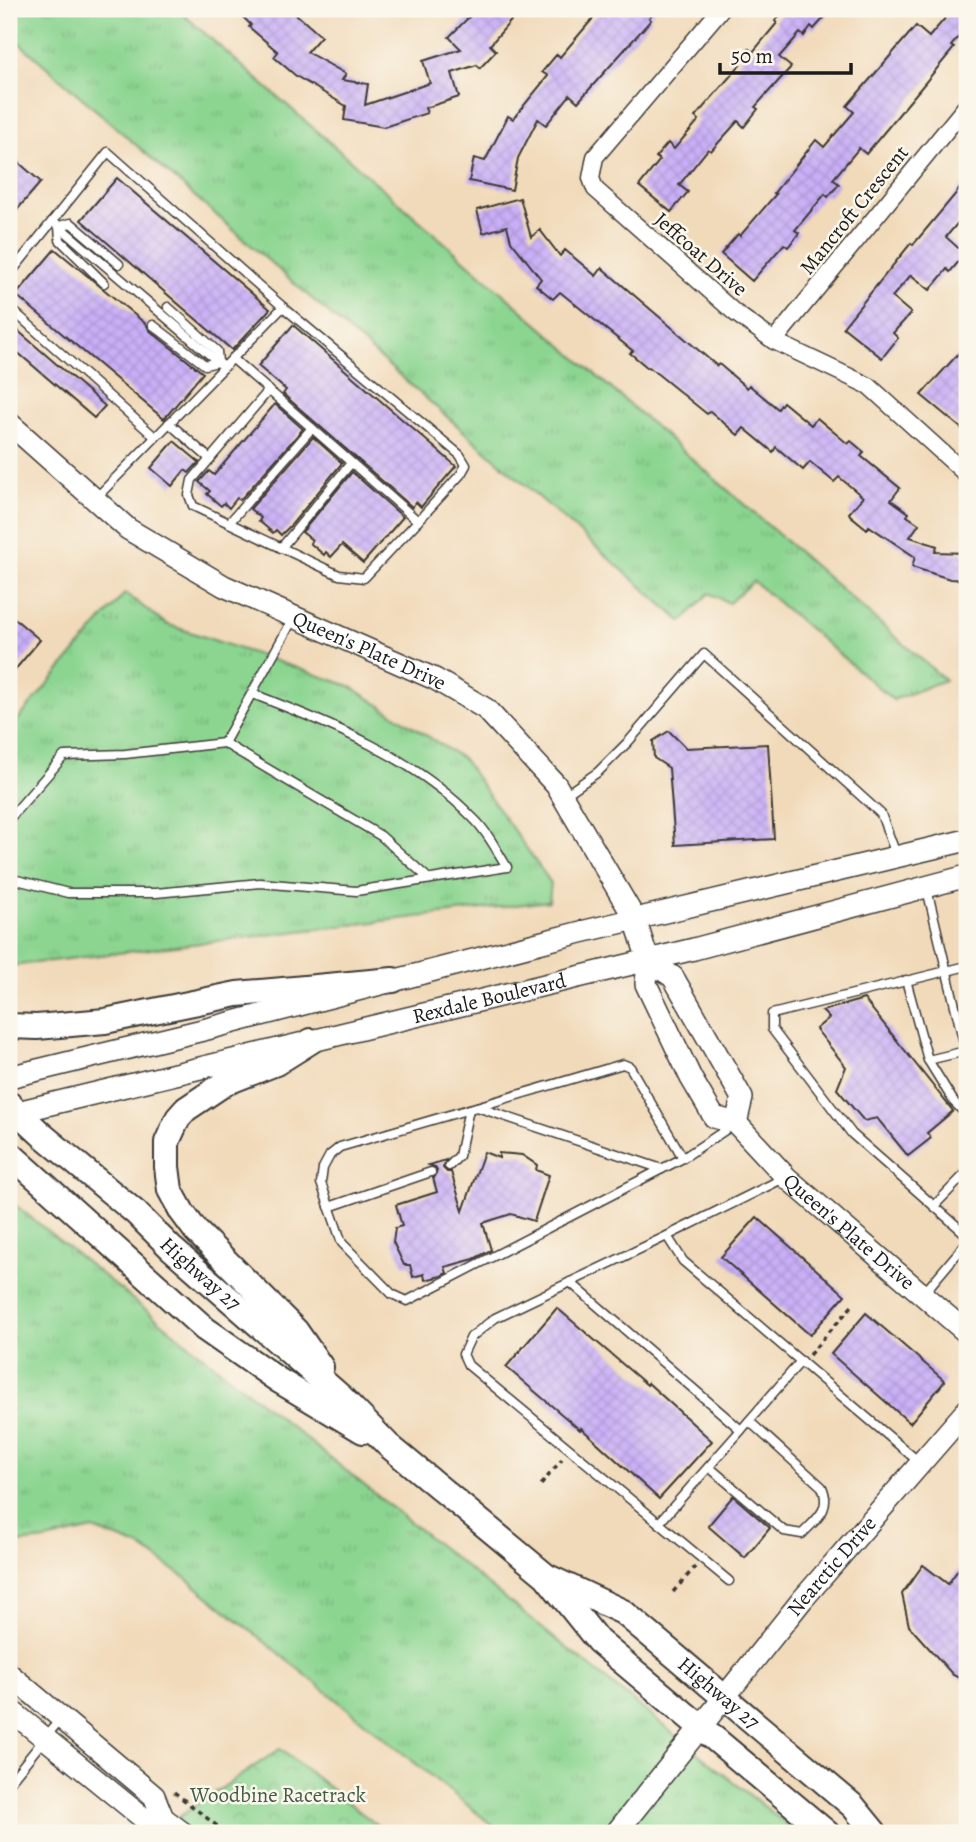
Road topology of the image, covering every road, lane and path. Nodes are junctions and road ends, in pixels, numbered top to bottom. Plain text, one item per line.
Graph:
1 (720, 9) edge
2 (967, 105) edge
3 (56, 223) junction
4 (119, 264) dead end
5 (9, 275) edge
6 (104, 283) dead end
7 (9, 307) edge
8 (168, 307) dead end
9 (283, 307) junction
10 (153, 325) dead end
11 (774, 341) junction
12 (232, 358) junction
13 (221, 364) junction
14 (269, 390) junction
15 (9, 422) edge
16 (169, 423) junction
17 (312, 428) junction
18 (155, 438) junction
19 (209, 459) junction
20 (351, 463) junction
21 (967, 475) edge
22 (95, 499) junction
23 (418, 521) junction
24 (229, 523) junction
25 (282, 548) junction
26 (295, 617) junction
27 (253, 694) junction
28 (224, 743) junction
29 (563, 797) junction
30 (9, 819) edge
31 (967, 841) edge
32 (897, 857) junction
33 (967, 876) edge
34 (9, 878) edge
35 (429, 879) junction
36 (927, 886) junction
37 (635, 919) junction
38 (648, 960) junction
39 (967, 965) edge
40 (947, 970) junction
41 (393, 980) junction
42 (906, 981) junction
43 (9, 1026) edge
44 (311, 1041) junction
45 (967, 1053) edge
46 (928, 1060) junction
47 (9, 1077) edge
48 (473, 1108) junction
49 (12, 1110) edge
50 (967, 1115) edge
51 (736, 1123) junction
52 (9, 1153) edge
53 (683, 1158) junction
54 (449, 1166) dead end
55 (662, 1169) junction
56 (431, 1172) dead end
57 (967, 1172) edge
58 (786, 1177) junction
59 (934, 1206) junction
60 (329, 1207) junction
61 (967, 1235) edge
62 (667, 1236) junction
63 (967, 1242) edge
64 (570, 1282) junction
65 (923, 1294) junction
66 (852, 1306) dead end
67 (967, 1334) edge
68 (802, 1362) junction
69 (341, 1397) junction
70 (967, 1410) edge
71 (749, 1421) junction
72 (741, 1430) junction
73 (388, 1445) junction
74 (570, 1449) junction
75 (921, 1464) junction
76 (709, 1468) junction
77 (541, 1485) dead end
78 (659, 1523) junction
79 (702, 1559) junction
80 (546, 1576) junction
81 (729, 1581) dead end
82 (674, 1592) dead end
83 (9, 1674) edge
84 (724, 1697) junction
85 (9, 1709) edge
86 (61, 1718) junction
87 (701, 1727) junction
88 (45, 1738) junction
89 (9, 1783) edge
90 (163, 1818) junction
91 (183, 1833) edge
92 (616, 1833) edge
93 (827, 1833) edge
94 (875, 1833) edge

1 - 11 street, Jeffcoat Drive
2 - 11 street, Mancroft Crescent
3 - 4 lane
3 - 5 lane
3 - 6 lane
3 - 9 lane
3 - 13 lane
7 - 18 lane
8 - 13 lane
9 - 12 lane
9 - 23 lane
10 - 13 lane
11 - 21 street, Jeffcoat Drive
12 - 13 lane
12 - 14 lane
13 - 16 lane
14 - 17 lane
14 - 19 lane
15 - 22 street, Queen's Plate Drive
16 - 18 lane
16 - 19 lane
17 - 20 lane
17 - 24 lane
18 - 22 lane
19 - 24 lane
20 - 23 lane
20 - 25 lane
22 - 26 street, Queen's Plate Drive
23 - 25 lane
24 - 25 lane
26 - 27 lane
26 - 29 street, Queen's Plate Drive
27 - 28 lane
27 - 35 lane
28 - 30 lane
28 - 35 lane
29 - 32 lane
29 - 37 street, Queen's Plate Drive
31 - 32 street, Rexdale Boulevard
32 - 37 street, Rexdale Boulevard
33 - 36 street, Rexdale Boulevard
34 - 35 lane
36 - 38 street, Rexdale Boulevard
36 - 40 lane
37 - 38 street, Queen's Plate Drive
37 - 41 street, Rexdale Boulevard
38 - 44 street, Rexdale Boulevard
38 - 51 street
38 - 51 street, Queen's Plate Drive
39 - 40 lane
40 - 42 lane
40 - 45 lane
41 - 43 main road
41 - 47 street, Rexdale Boulevard
42 - 46 lane
42 - 59 lane
44 - 49 street, Rexdale Boulevard
44 - 69 main road
45 - 46 lane
46 - 50 lane
48 - 53 lane
48 - 54 lane
48 - 55 lane
48 - 60 lane
49 - 69 main road, Highway 27
51 - 53 lane
51 - 58 street, Queen's Plate Drive
52 - 73 main road, Highway 27
53 - 55 lane
55 - 60 lane
56 - 60 lane
57 - 59 lane
58 - 62 lane
58 - 65 street, Queen's Plate Drive
59 - 61 lane
62 - 64 lane
62 - 68 lane
63 - 65 lane
64 - 72 lane
64 - 74 lane
65 - 67 street, Queen's Plate Drive
66 - 68 path
68 - 71 lane
68 - 75 lane
69 - 73 main road, Highway 27
70 - 75 street, Nearctic Drive
71 - 72 lane
71 - 76 lane
72 - 76 lane
73 - 80 main road, Highway 27
74 - 77 path
74 - 78 lane
75 - 84 street, Nearctic Drive
76 - 78 lane
78 - 79 lane
79 - 81 lane
79 - 82 path
80 - 84 main road, Highway 27
80 - 87 main road, Highway 27
83 - 86 street
84 - 87 street, Nearctic Drive
84 - 94 main road, Highway 27
85 - 88 street
86 - 88 lane
86 - 90 street
87 - 92 street, Nearctic Drive
87 - 93 main road, Highway 27
88 - 89 lane
88 - 90 street
90 - 91 street

